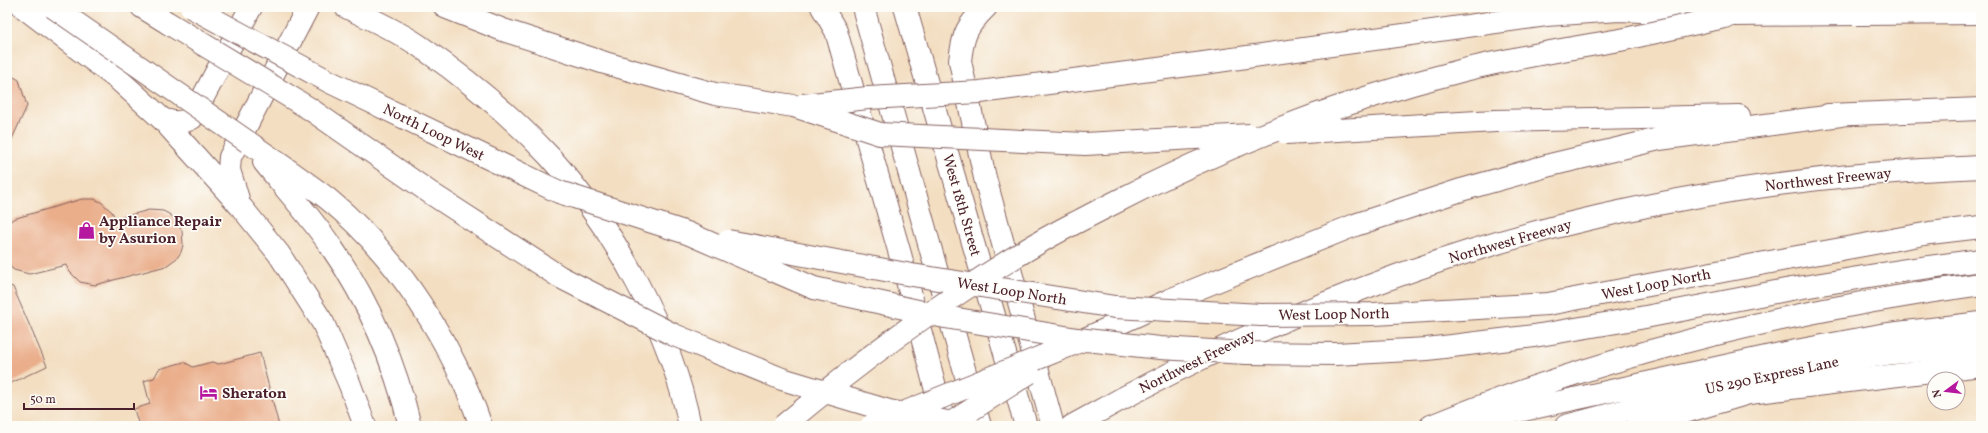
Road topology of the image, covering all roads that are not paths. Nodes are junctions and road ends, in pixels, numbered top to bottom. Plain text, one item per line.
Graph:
1 (23, 7) edge
2 (53, 7) edge
3 (142, 7) edge
4 (191, 7) edge
5 (251, 7) edge
6 (308, 7) edge
7 (346, 7) edge
8 (444, 7) edge
9 (822, 7) edge
10 (863, 7) edge
11 (905, 7) edge
12 (986, 7) edge
13 (1981, 13) edge
14 (1733, 15) junction
15 (794, 106) junction
16 (1981, 109) edge
17 (1841, 115) junction
18 (162, 119) junction
19 (248, 142) junction
20 (1981, 167) edge
21 (242, 208) junction
22 (1981, 227) edge
23 (687, 233) junction
24 (1981, 260) edge
25 (1981, 284) edge
26 (1981, 323) edge
27 (1083, 340) junction
28 (1981, 345) edge
29 (1981, 365) edge
30 (365, 426) edge
31 (410, 426) edge
32 (481, 426) edge
33 (690, 426) edge
34 (783, 426) edge
35 (871, 426) edge
36 (946, 426) edge
37 (969, 426) edge
38 (980, 426) edge
39 (1026, 426) edge
40 (1053, 426) edge
41 (1072, 426) edge
42 (1431, 426) edge
43 (1447, 426) edge
44 (1566, 426) edge
45 (1638, 426) edge

1 - 18 main road
2 - 19 main road, bridge
3 - 37 main road, bridge
4 - 23 main road, North Loop West, bridge
5 - 18 main road
6 - 21 main road
7 - 33 main road
8 - 15 main road
9 - 36 main road
10 - 38 main road
11 - 39 main road, West 18th Street
12 - 40 main road
13 - 14 main road
14 - 15 main road, bridge
14 - 34 main road, bridge
15 - 17 main road, bridge
16 - 17 main road
17 - 27 main road
18 - 21 main road
19 - 31 main road
19 - 32 main road
20 - 41 main road, Northwest Freeway
21 - 30 main road
22 - 23 main road, West Loop North, bridge
23 - 24 main road, bridge
25 - 42 main road
26 - 43 main road
27 - 35 main road, bridge
27 - 36 main road, bridge
28 - 44 main road, US 290 Express Lane
29 - 45 main road

